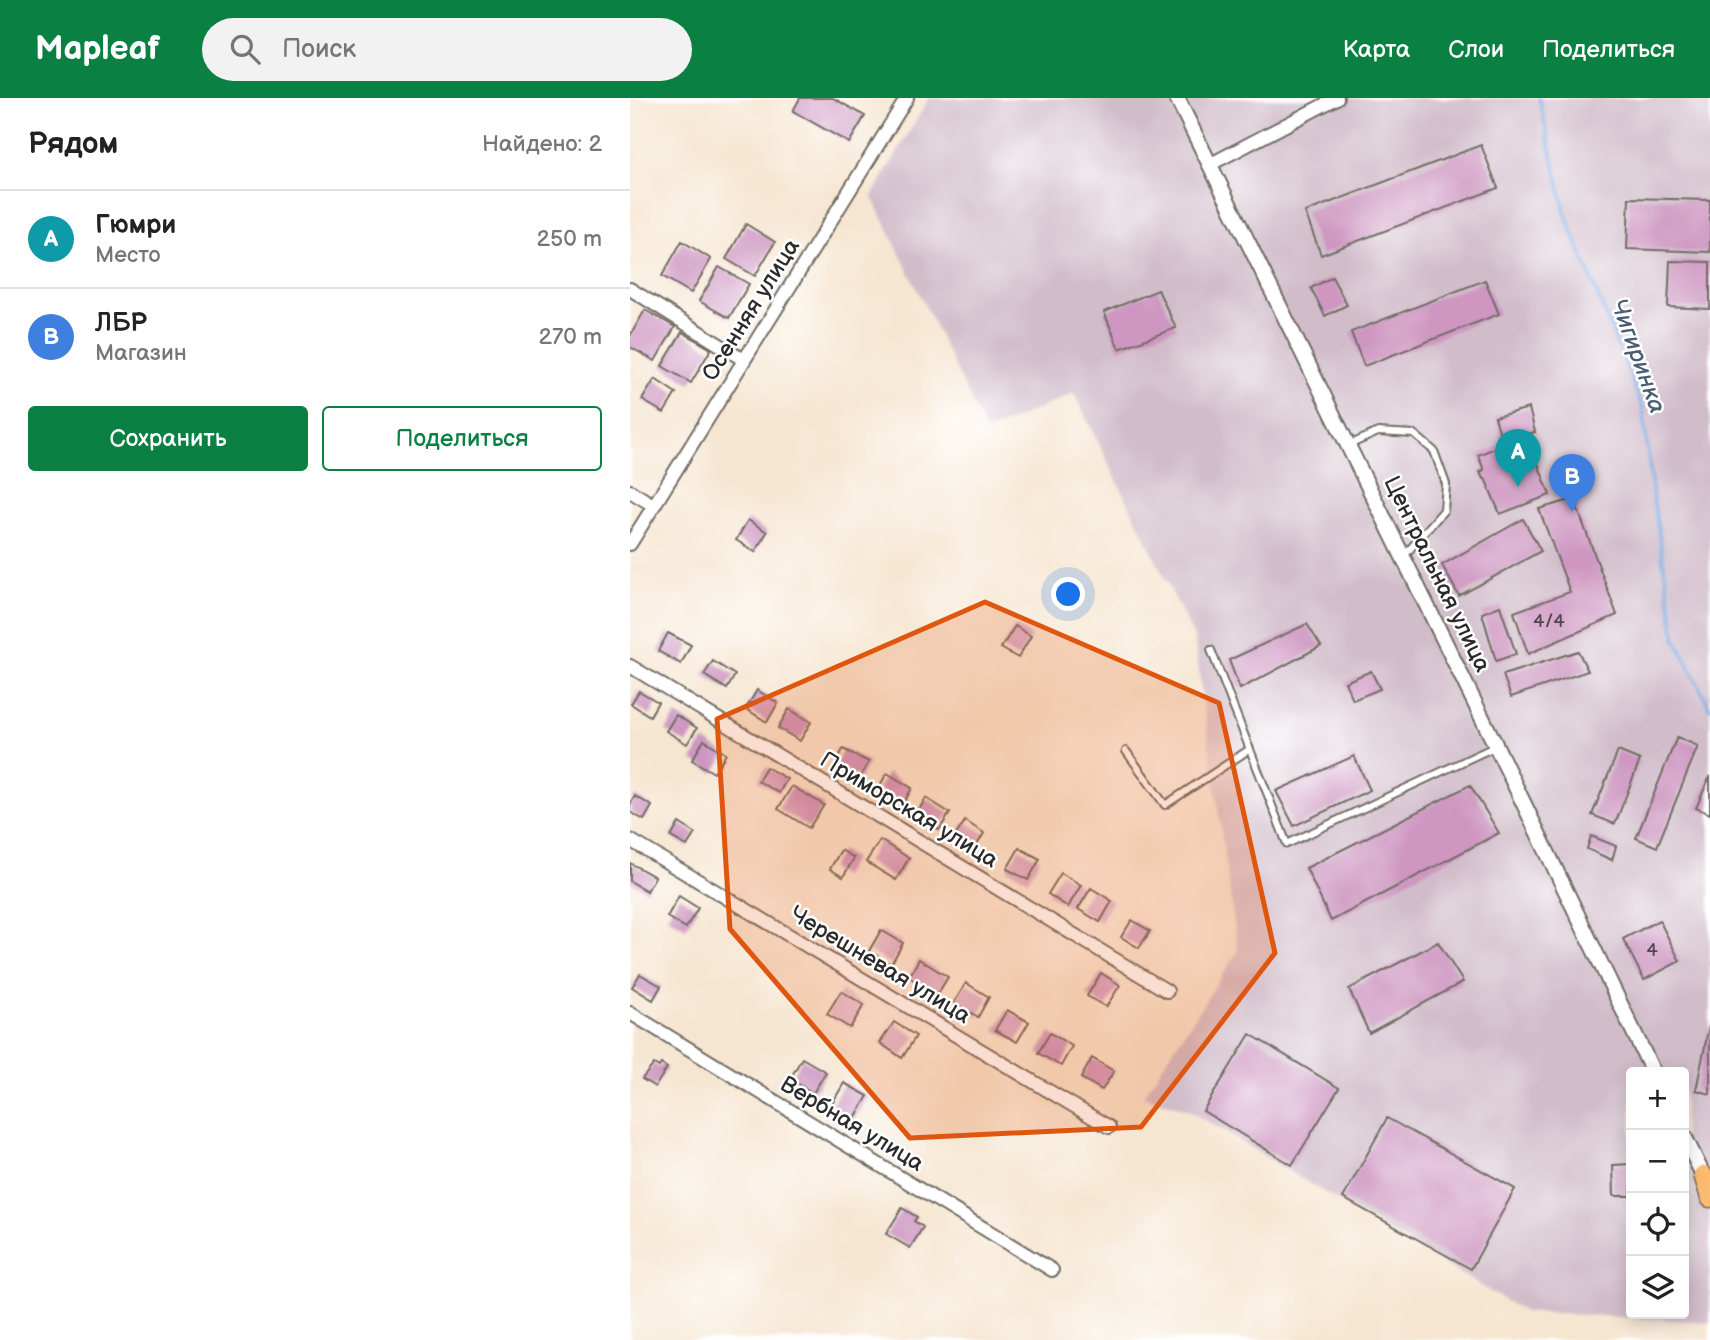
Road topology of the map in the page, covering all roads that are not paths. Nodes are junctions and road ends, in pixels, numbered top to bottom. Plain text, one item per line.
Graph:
1 (907, 98) edge
2 (1177, 98) edge
3 (1336, 98) edge
4 (1209, 165) junction
5 (630, 289) edge
6 (744, 360) junction
7 (1348, 446) junction
8 (630, 491) edge
9 (653, 505) junction
10 (630, 544) edge
11 (1403, 558) junction
12 (1211, 650) dead end
13 (630, 666) edge
14 (1496, 746) junction
15 (1250, 749) junction
16 (1126, 751) dead end
17 (630, 840) edge
18 (1167, 991) dead end
19 (630, 1013) edge
20 (1651, 1067) edge
21 (1109, 1126) dead end
22 (1689, 1145) edge
23 (1707, 1177) edge
24 (1710, 1198) edge
25 (1052, 1270) dead end

1 - 6 street, Осенняя улица
2 - 4 street, Центральная улица
3 - 4 street
4 - 7 street, Центральная улица
5 - 6 street
6 - 9 street, Осенняя улица
7 - 11 street, Центральная улица
7 - 11 lane
8 - 9 street
9 - 10 street, Осенняя улица
11 - 14 street, Центральная улица
12 - 15 lane
13 - 18 street, Приморская улица
14 - 15 lane
14 - 20 street, Центральная улица
15 - 16 lane
17 - 21 street, Черешневая улица
19 - 25 street, Вербная улица
22 - 23 street
23 - 24 main road

